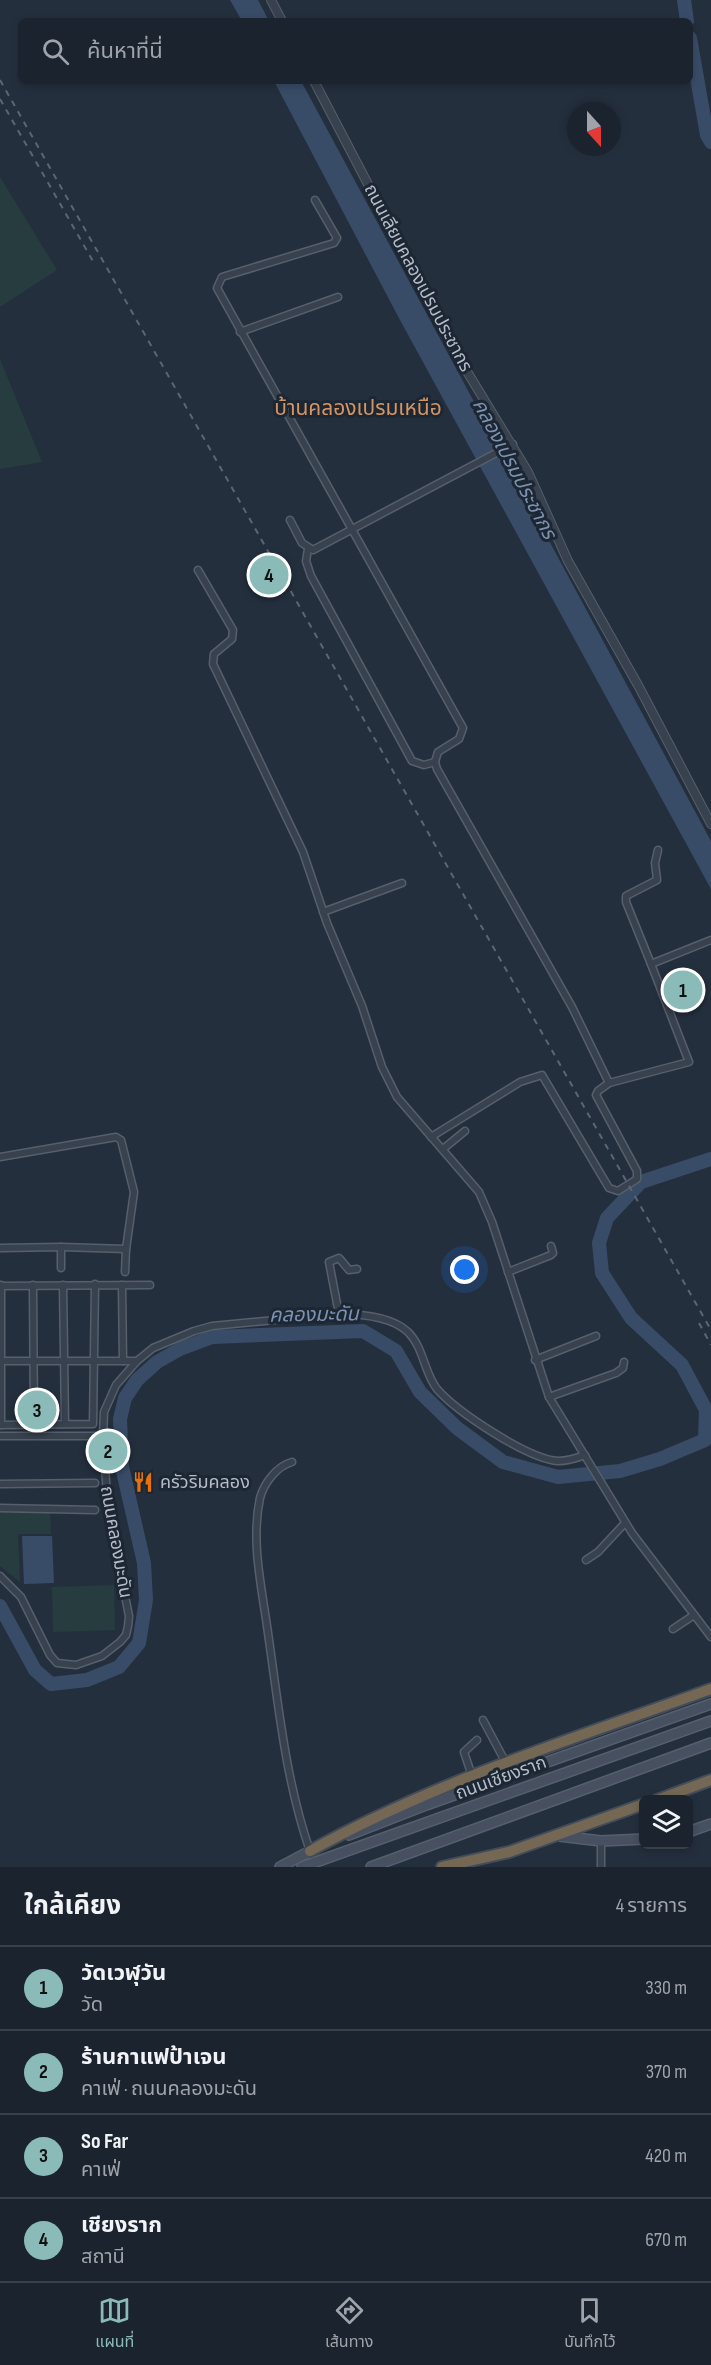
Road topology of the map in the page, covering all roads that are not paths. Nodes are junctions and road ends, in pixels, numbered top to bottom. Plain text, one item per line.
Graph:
1 (271, 0) edge
2 (280, 18) edge
3 (316, 84) edge
4 (315, 200) dead end
5 (338, 297) dead end
6 (240, 332) junction
7 (509, 446) junction
8 (290, 520) dead end
9 (351, 530) junction
10 (308, 549) junction
11 (198, 570) dead end
12 (435, 762) junction
13 (711, 824) edge
14 (658, 850) dead end
15 (402, 883) dead end
16 (323, 912) junction
17 (711, 940) edge
18 (651, 964) junction
19 (609, 1083) junction
20 (465, 1131) dead end
21 (431, 1137) junction
22 (442, 1149) junction
23 (0, 1157) edge
24 (551, 1246) dead end
25 (61, 1247) junction
26 (0, 1248) edge
27 (126, 1249) junction
28 (61, 1268) dead end
29 (357, 1269) dead end
30 (125, 1272) dead end
31 (508, 1272) junction
32 (95, 1284) junction
33 (33, 1285) junction
34 (63, 1285) junction
35 (122, 1285) junction
36 (150, 1285) dead end
37 (1, 1286) edge
38 (339, 1314) junction
39 (596, 1336) dead end
40 (535, 1360) junction
41 (0, 1361) edge
42 (34, 1361) junction
43 (64, 1361) junction
44 (95, 1361) junction
45 (123, 1361) junction
46 (137, 1361) junction
47 (624, 1362) dead end
48 (549, 1397) junction
49 (65, 1423) junction
50 (34, 1424) junction
51 (1, 1425) edge
52 (0, 1436) edge
53 (95, 1436) dead end
54 (587, 1457) junction
55 (292, 1462) dead end
56 (95, 1483) dead end
57 (0, 1484) edge
58 (0, 1508) edge
59 (95, 1510) dead end
60 (625, 1523) junction
61 (586, 1560) dead end
62 (0, 1576) edge
63 (694, 1615) junction
64 (673, 1629) dead end
65 (711, 1636) edge
66 (711, 1689) edge
67 (711, 1704) edge
68 (483, 1720) dead end
69 (711, 1721) edge
70 (477, 1740) dead end
71 (711, 1743) edge
72 (506, 1763) junction
73 (472, 1776) junction
74 (711, 1780) edge
75 (670, 1795) edge
76 (639, 1806) edge
77 (711, 1824) edge
78 (693, 1830) edge
79 (558, 1836) junction
80 (639, 1839) edge
81 (601, 1840) junction
82 (310, 1851) junction
83 (280, 1867) edge
84 (302, 1867) edge
85 (371, 1867) edge
86 (442, 1867) edge
87 (602, 1867) edge

1 - 2 street
3 - 7 street, ถนนเลียบคลองเปรมประชากร
4 - 6 street
5 - 6 street
6 - 9 street
7 - 9 street
7 - 13 street, ถนนเลียบคลองเปรมประชากร
8 - 10 street
9 - 10 street
9 - 12 street
10 - 12 street
11 - 16 street
12 - 19 street
14 - 18 street
15 - 16 street
16 - 21 street
17 - 18 street
18 - 19 street
19 - 21 street
20 - 22 street
21 - 22 street
22 - 31 street
23 - 27 street
24 - 31 street
25 - 26 street
25 - 27 street
25 - 28 street
27 - 30 street
29 - 38 street
31 - 40 street
32 - 34 street
32 - 35 street
32 - 44 street
33 - 34 street
33 - 37 street
33 - 42 street
34 - 43 street
35 - 36 street
35 - 45 street
37 - 41 street
38 - 46 street, ถนนคลองมะดัน
38 - 54 street, ถนนคลองมะดัน
39 - 40 street
40 - 48 street
41 - 42 street
41 - 51 street
42 - 43 street
42 - 50 street
43 - 44 street
43 - 49 street
44 - 45 street
44 - 49 street
45 - 46 street
46 - 62 street, ถนนคลองมะดัน
47 - 48 street
48 - 54 street
49 - 50 street
50 - 51 street
52 - 53 street
54 - 60 street
55 - 82 street
56 - 57 street
58 - 59 street
60 - 61 street
60 - 63 street
63 - 64 street
63 - 65 street
66 - 72 highway
67 - 82 main road
68 - 72 street
69 - 84 main road, ถนนเชียงราก
70 - 73 street
71 - 85 main road
72 - 73 highway
73 - 82 highway
74 - 75 highway
76 - 79 highway
77 - 78 main road
79 - 81 main road
79 - 86 highway
80 - 81 main road
81 - 87 street
82 - 83 main road

